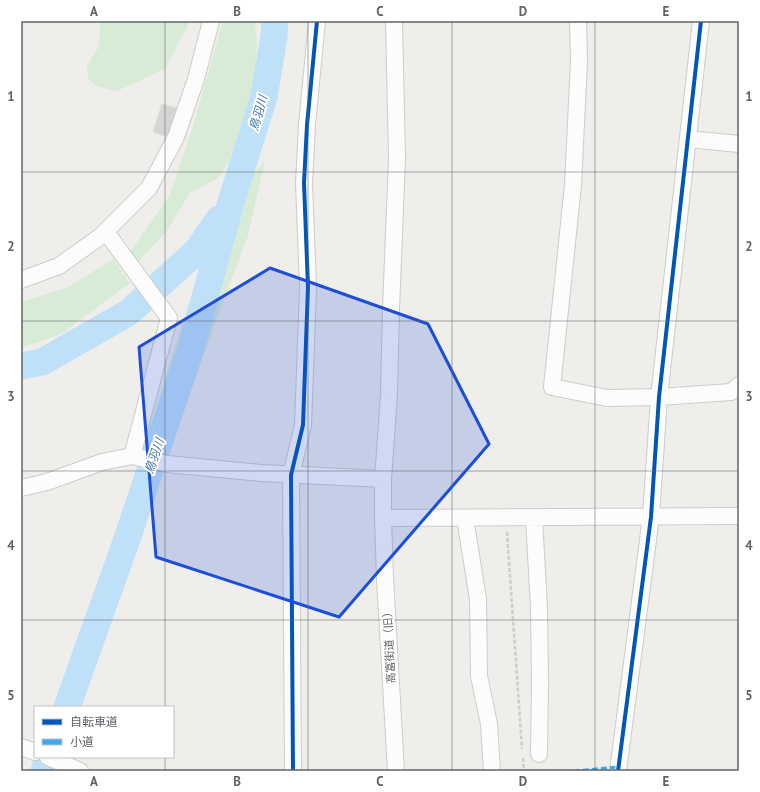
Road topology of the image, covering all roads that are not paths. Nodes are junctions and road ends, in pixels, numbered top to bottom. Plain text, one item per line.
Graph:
1 (211, 21) edge
2 (317, 21) edge
3 (394, 21) edge
4 (578, 21) edge
5 (701, 21) edge
6 (688, 139) junction
7 (739, 144) edge
8 (106, 232) junction
9 (21, 280) edge
10 (739, 384) edge
11 (659, 397) junction
12 (132, 456) junction
13 (291, 475) junction
14 (384, 479) junction
15 (21, 488) edge
16 (739, 516) edge
17 (652, 517) junction
18 (384, 518) junction
19 (465, 518) junction
20 (534, 518) junction
21 (539, 754) dead end
22 (50, 758) edge
23 (80, 771) edge
24 (293, 771) edge
25 (396, 771) edge
26 (492, 771) edge
27 (618, 771) edge

1 - 8 street
2 - 13 street
3 - 14 street, 高富街道（旧）
4 - 11 street
5 - 6 street
6 - 7 street
6 - 11 street
8 - 9 street
8 - 12 street
10 - 11 street
11 - 17 street
12 - 13 street
12 - 15 street
13 - 14 street
13 - 24 street
14 - 18 street, 高富街道（旧）
16 - 17 street
17 - 20 street
17 - 27 street
18 - 19 street
18 - 25 street, 高富街道（旧）
19 - 20 street
19 - 26 street
20 - 21 street
22 - 23 street

